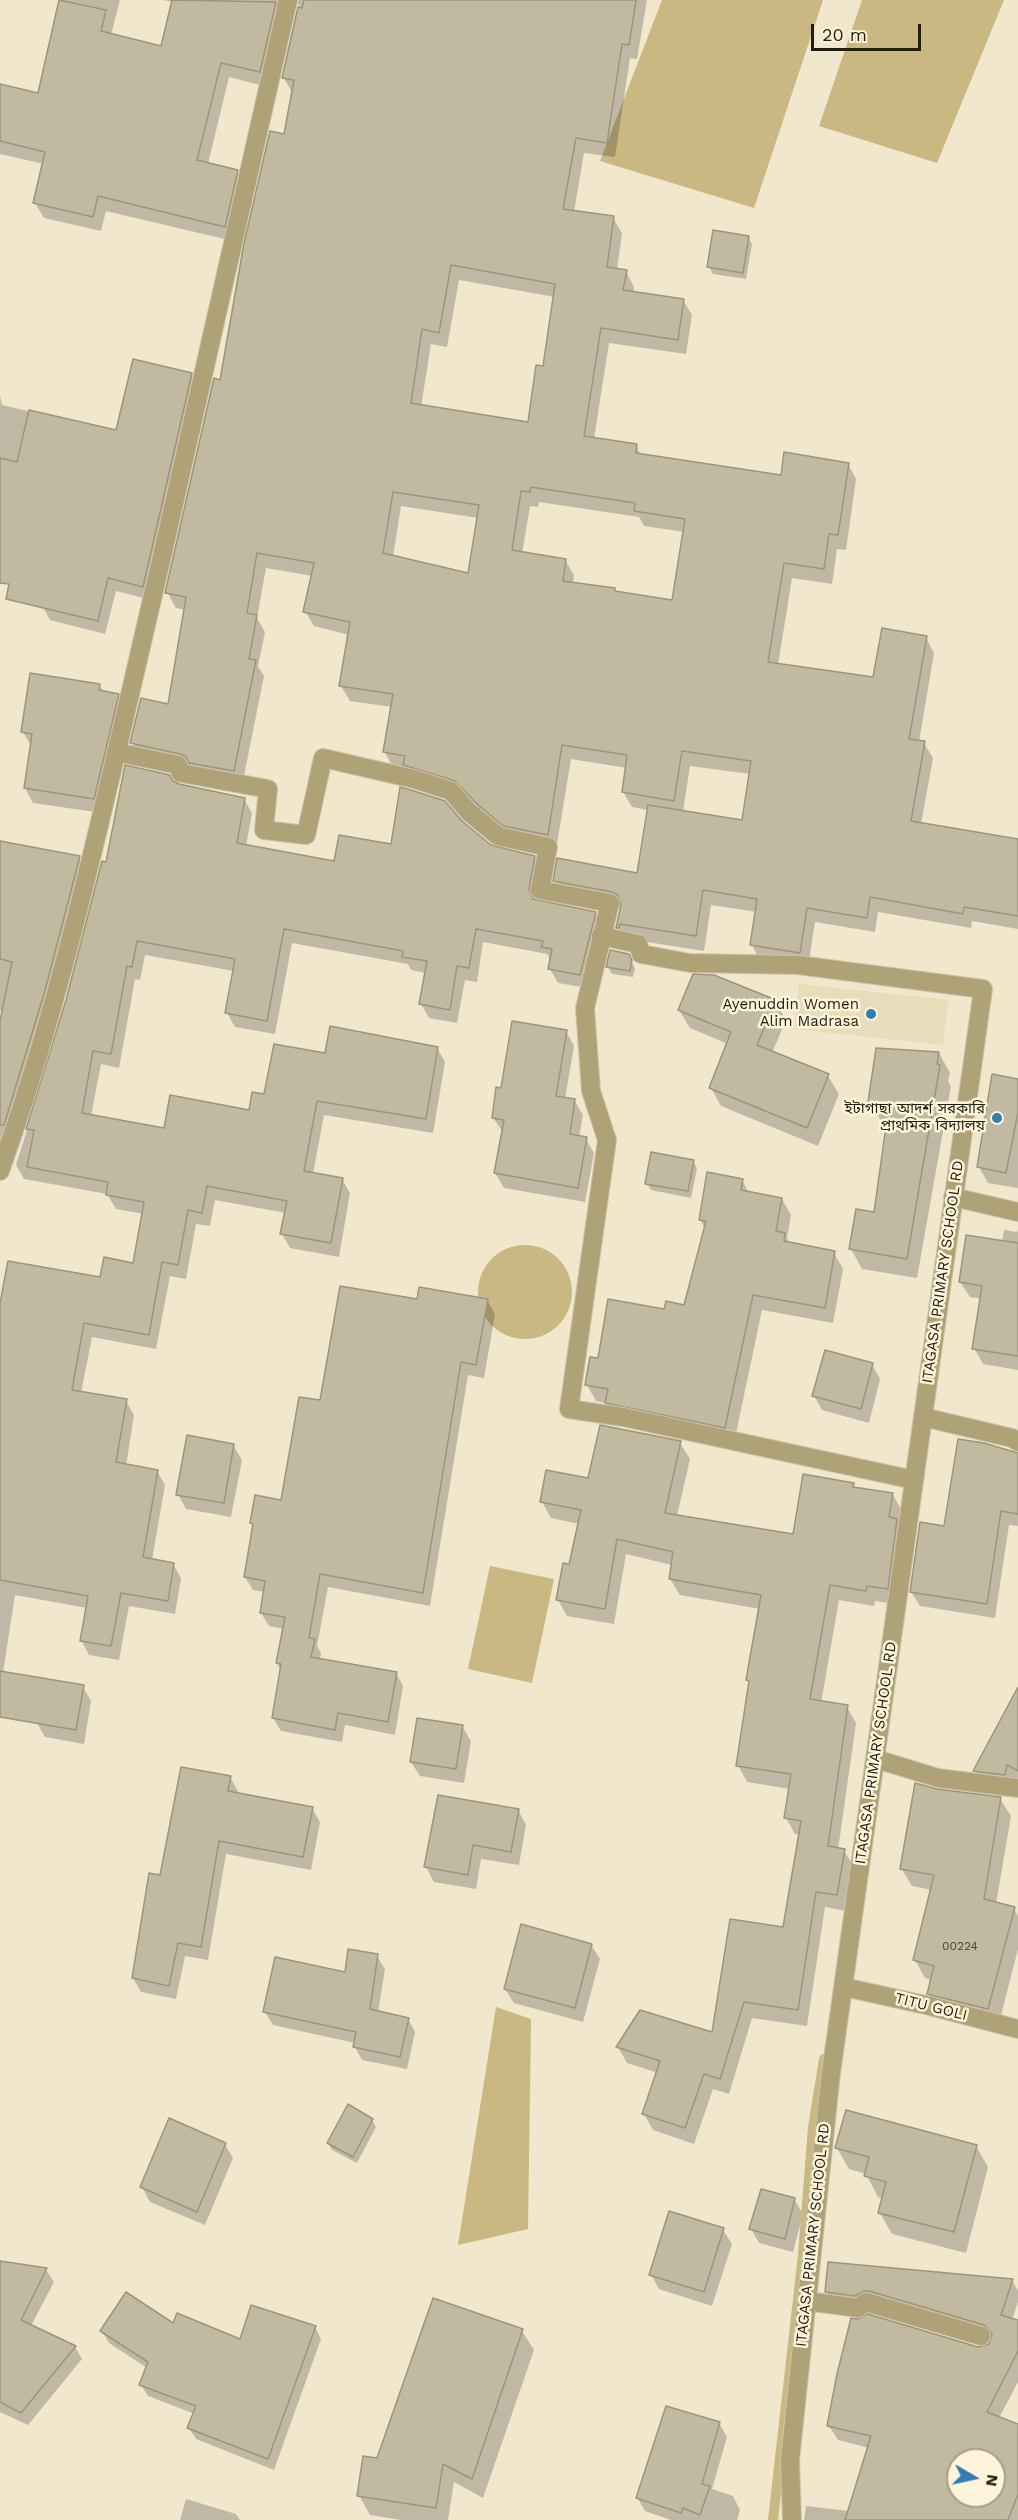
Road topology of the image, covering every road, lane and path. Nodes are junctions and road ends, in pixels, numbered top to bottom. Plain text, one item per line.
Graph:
1 (288, 0) edge
2 (116, 752) junction
3 (602, 936) junction
4 (0, 1171) edge
5 (953, 1197) junction
6 (1018, 1212) edge
7 (923, 1417) junction
8 (1018, 1442) edge
9 (914, 1480) junction
10 (876, 1759) junction
11 (1018, 1788) edge
12 (844, 1987) junction
13 (1018, 2029) edge
14 (807, 2301) junction
15 (981, 2336) dead end
16 (792, 2520) edge

1 - 2 street
2 - 3 street
2 - 4 street
3 - 5 street, ITAGASA PRIMARY SCHOOL RD
3 - 9 street
5 - 6 street
5 - 7 street, ITAGASA PRIMARY SCHOOL RD
7 - 8 street
7 - 9 street, ITAGASA PRIMARY SCHOOL RD
9 - 10 street, ITAGASA PRIMARY SCHOOL RD
10 - 11 street
10 - 12 street, ITAGASA PRIMARY SCHOOL RD
12 - 13 street, TITU GOLI
12 - 14 street, ITAGASA PRIMARY SCHOOL RD
14 - 15 street
14 - 16 street, ITAGASA PRIMARY SCHOOL RD

